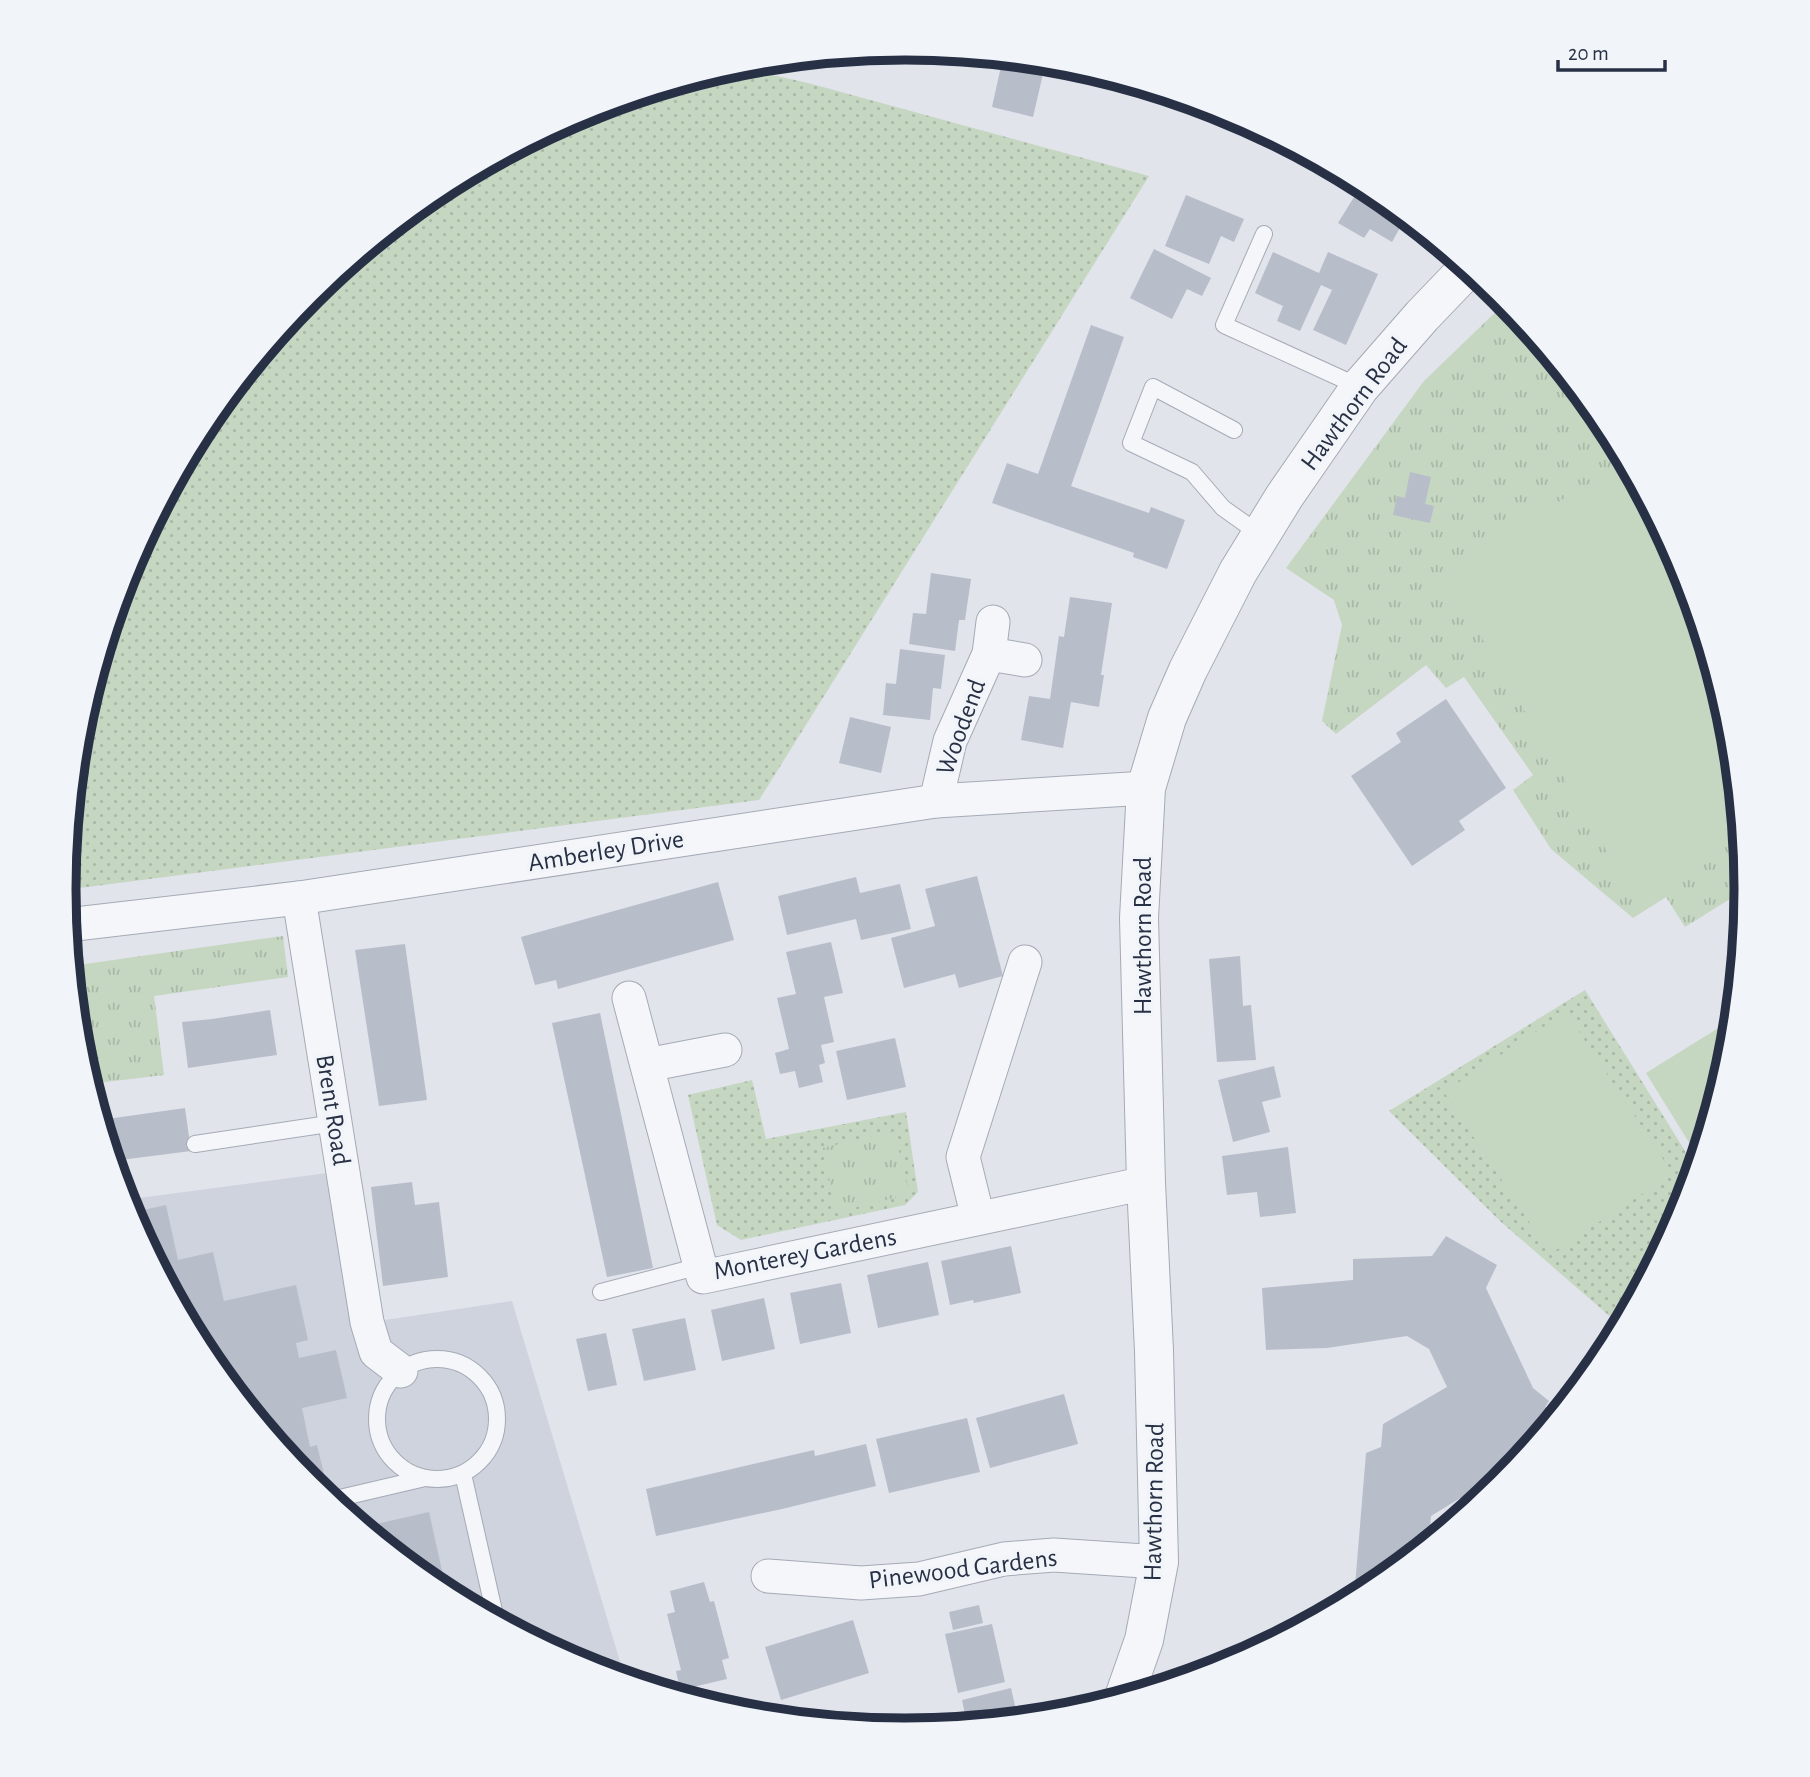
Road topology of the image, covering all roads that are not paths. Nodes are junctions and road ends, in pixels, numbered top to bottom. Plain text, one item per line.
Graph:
1 (1264, 234) dead end
2 (1462, 274) edge
3 (1360, 387) junction
4 (1234, 430) dead end
5 (1261, 535) junction
6 (1025, 660) dead end
7 (1146, 788) junction
8 (936, 801) junction
9 (299, 898) junction
10 (77, 924) edge
11 (1025, 962) dead end
12 (629, 998) dead end
13 (725, 1050) dead end
14 (647, 1065) junction
15 (335, 1123) junction
16 (195, 1144) dead end
17 (1146, 1183) junction
18 (978, 1219) junction
19 (700, 1266) junction
20 (601, 1293) dead end
21 (401, 1371) junction
22 (463, 1474) junction
23 (425, 1478) junction
24 (343, 1497) edge
25 (1158, 1562) junction
26 (768, 1576) dead end
27 (493, 1608) edge
28 (1128, 1687) edge

1 - 3 lane
2 - 3 street, Hawthorn Road
3 - 5 street, Hawthorn Road
4 - 5 lane
5 - 7 street, Hawthorn Road
6 - 8 street, Woodend
7 - 8 street, Amberley Drive
7 - 17 street, Hawthorn Road
8 - 9 street, Amberley Drive
9 - 10 street, Amberley Drive
9 - 15 street, Brent Road
11 - 18 street
12 - 14 street, Monterey Gardens
13 - 14 street
14 - 19 street, Monterey Gardens
15 - 16 lane
15 - 21 street, Brent Road
17 - 18 street, Monterey Gardens
17 - 25 street, Hawthorn Road
18 - 19 street, Monterey Gardens
19 - 20 lane
21 - 22 lane
21 - 23 lane
22 - 23 lane
22 - 27 lane
23 - 24 lane
25 - 26 street, Pinewood Gardens
25 - 28 street, Hawthorn Road

